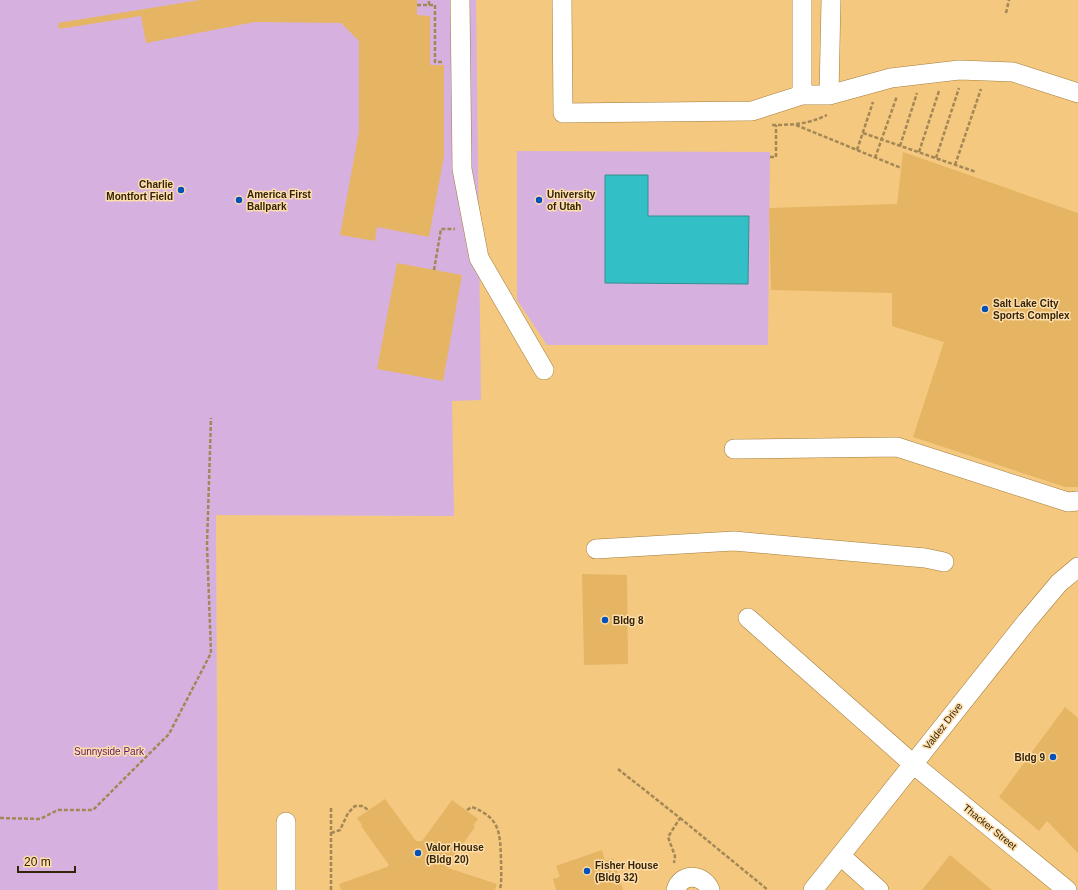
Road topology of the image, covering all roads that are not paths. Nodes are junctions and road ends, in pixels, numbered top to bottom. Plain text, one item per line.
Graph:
1 (460, 0) edge
2 (562, 0) edge
3 (802, 0) edge
4 (831, 0) edge
5 (1078, 93) edge
6 (802, 95) junction
7 (829, 95) junction
8 (544, 370) dead end
9 (734, 449) dead end
10 (1078, 501) edge
11 (596, 549) dead end
12 (944, 562) dead end
13 (1078, 567) edge
14 (748, 618) dead end
15 (913, 764) junction
16 (286, 822) dead end
17 (840, 856) junction
18 (815, 889) edge
19 (286, 890) edge
20 (676, 890) edge
21 (710, 890) edge
22 (879, 890) edge
23 (1067, 890) edge

1 - 8 street
2 - 6 street
3 - 6 street
4 - 7 street
5 - 7 street
6 - 7 street
9 - 10 street
11 - 12 street
13 - 15 street, Valdez Drive
14 - 15 street, Thacker Street
15 - 17 street, Valdez Drive
15 - 23 street, Thacker Street
16 - 19 street
17 - 18 street, Valdez Drive
17 - 22 street
20 - 21 street

